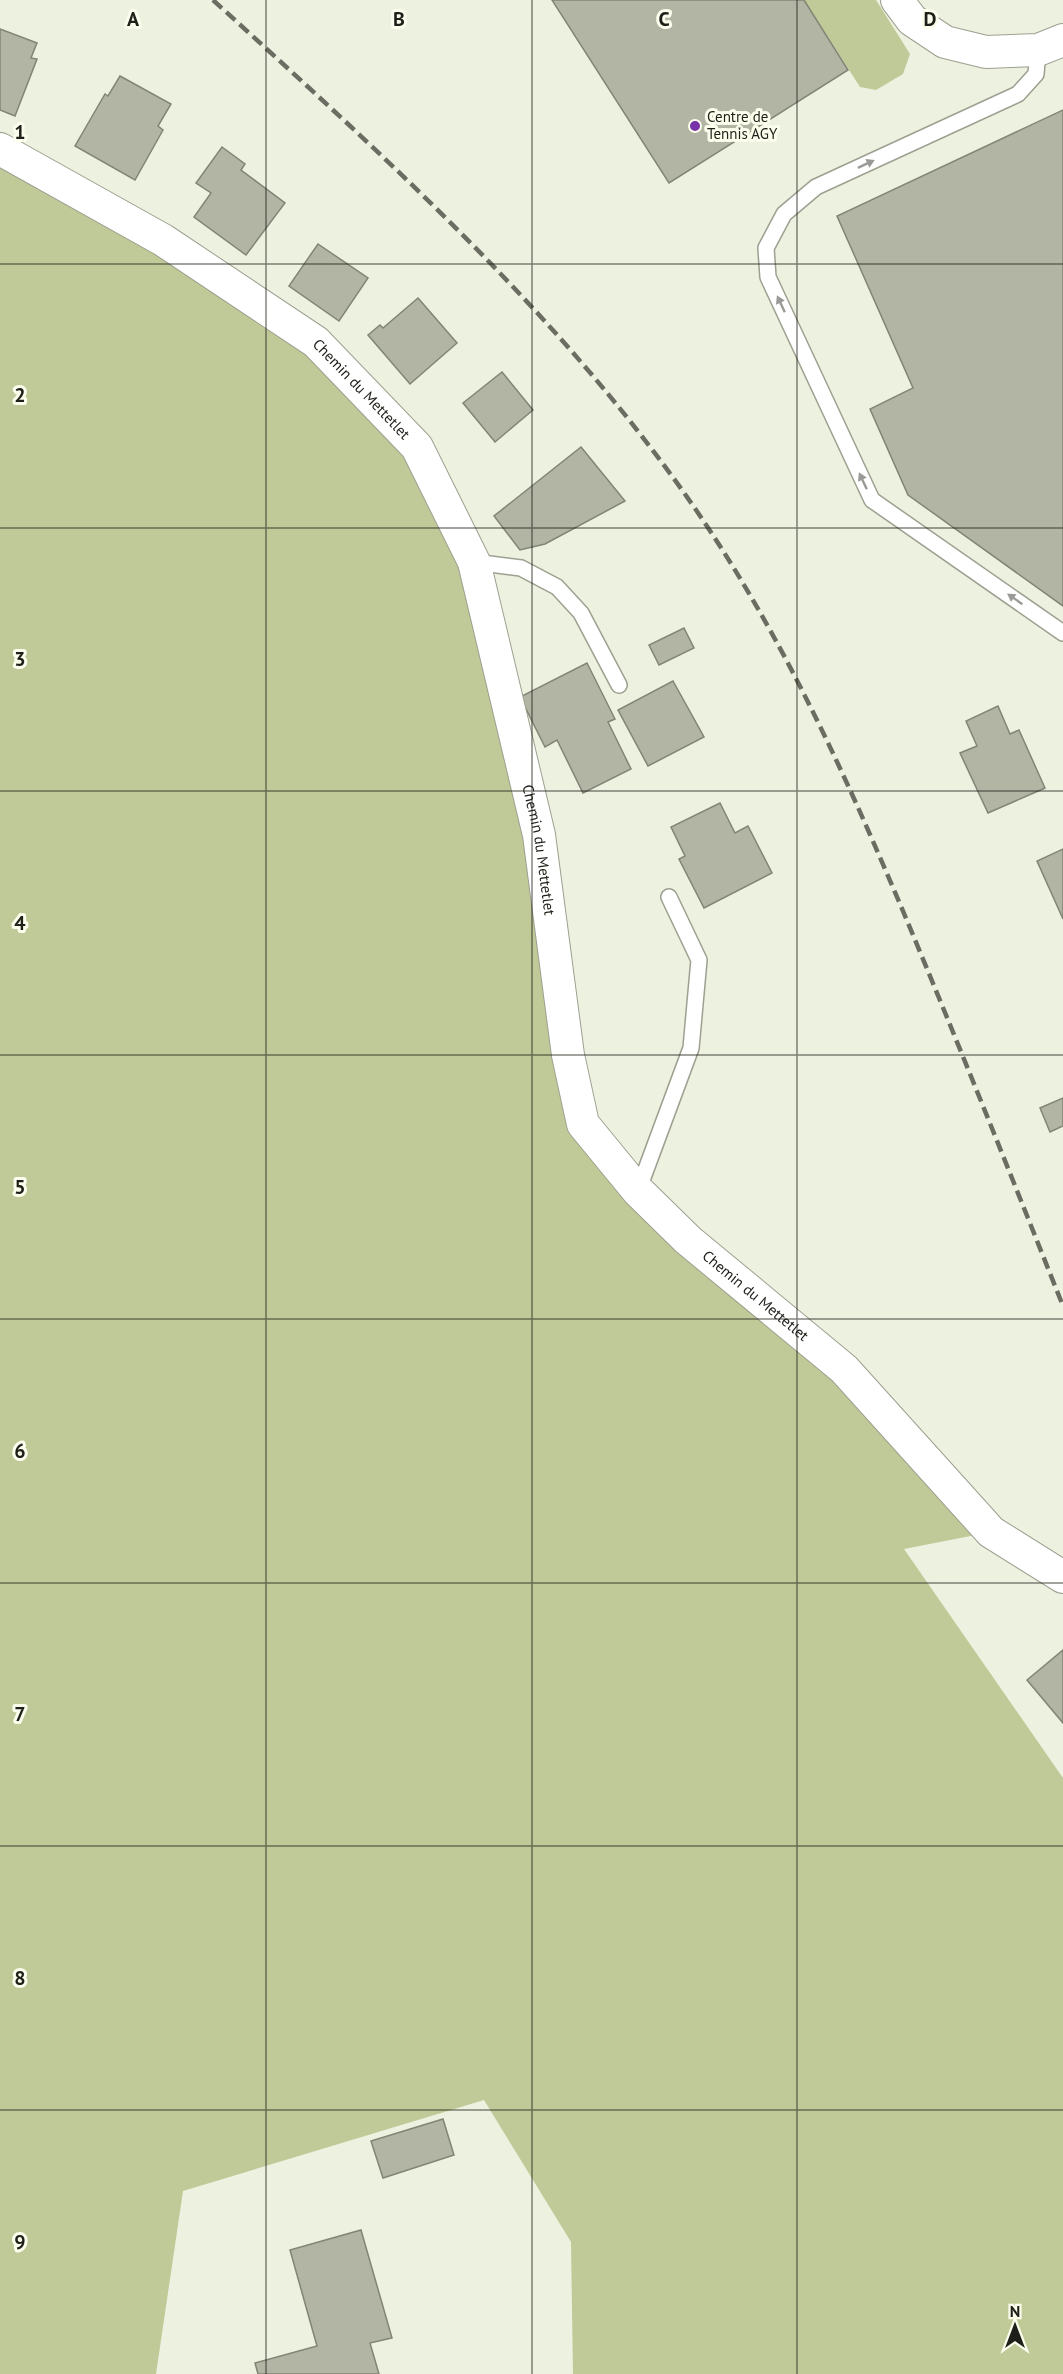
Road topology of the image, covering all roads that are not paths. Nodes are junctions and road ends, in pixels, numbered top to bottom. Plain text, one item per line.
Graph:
1 (897, 0) edge
2 (1051, 45) edge
3 (0, 149) edge
4 (474, 562) junction
5 (1063, 633) edge
6 (619, 685) dead end
7 (669, 897) dead end
8 (638, 1191) junction
9 (1063, 1577) edge

1 - 2 street
5 -> 2 lane
3 - 4 street, Chemin du Mettetlet
4 - 6 lane
4 - 8 street, Chemin du Mettetlet
7 - 8 lane
8 - 9 street, Chemin du Mettetlet

